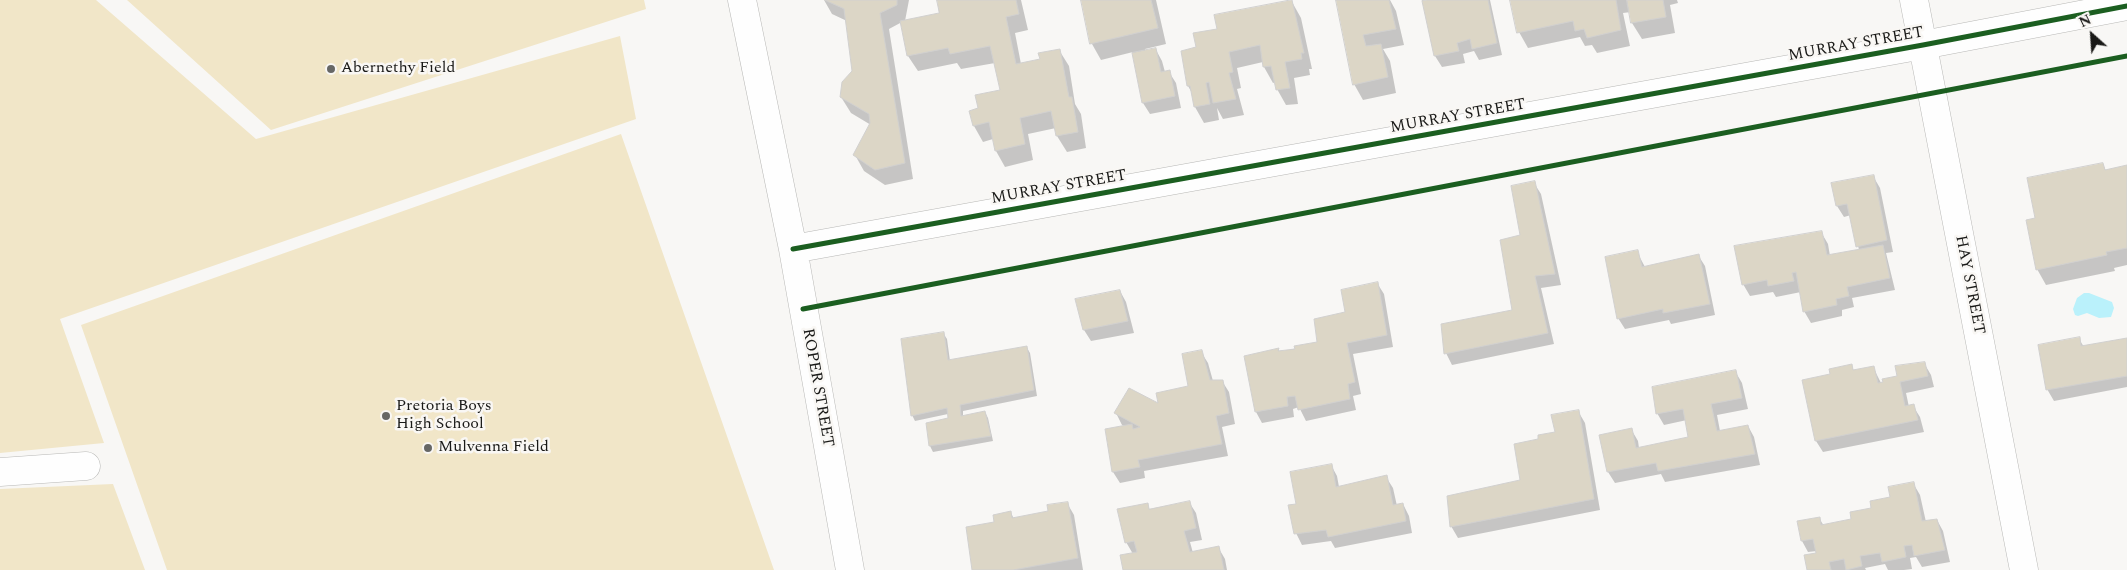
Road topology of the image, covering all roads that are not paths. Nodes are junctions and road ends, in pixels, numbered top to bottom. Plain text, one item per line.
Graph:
1 (742, 0) edge
2 (1914, 0) edge
3 (2127, 6) edge
4 (1923, 46) junction
5 (792, 249) junction
6 (86, 466) dead end
7 (0, 472) edge
8 (850, 570) edge
9 (2024, 570) edge

1 - 5 street, ROPER STREET
2 - 4 street, HAY STREET
3 - 4 street, MURRAY STREET
4 - 5 street, MURRAY STREET
4 - 9 street, HAY STREET
5 - 8 street, ROPER STREET
6 - 7 street

